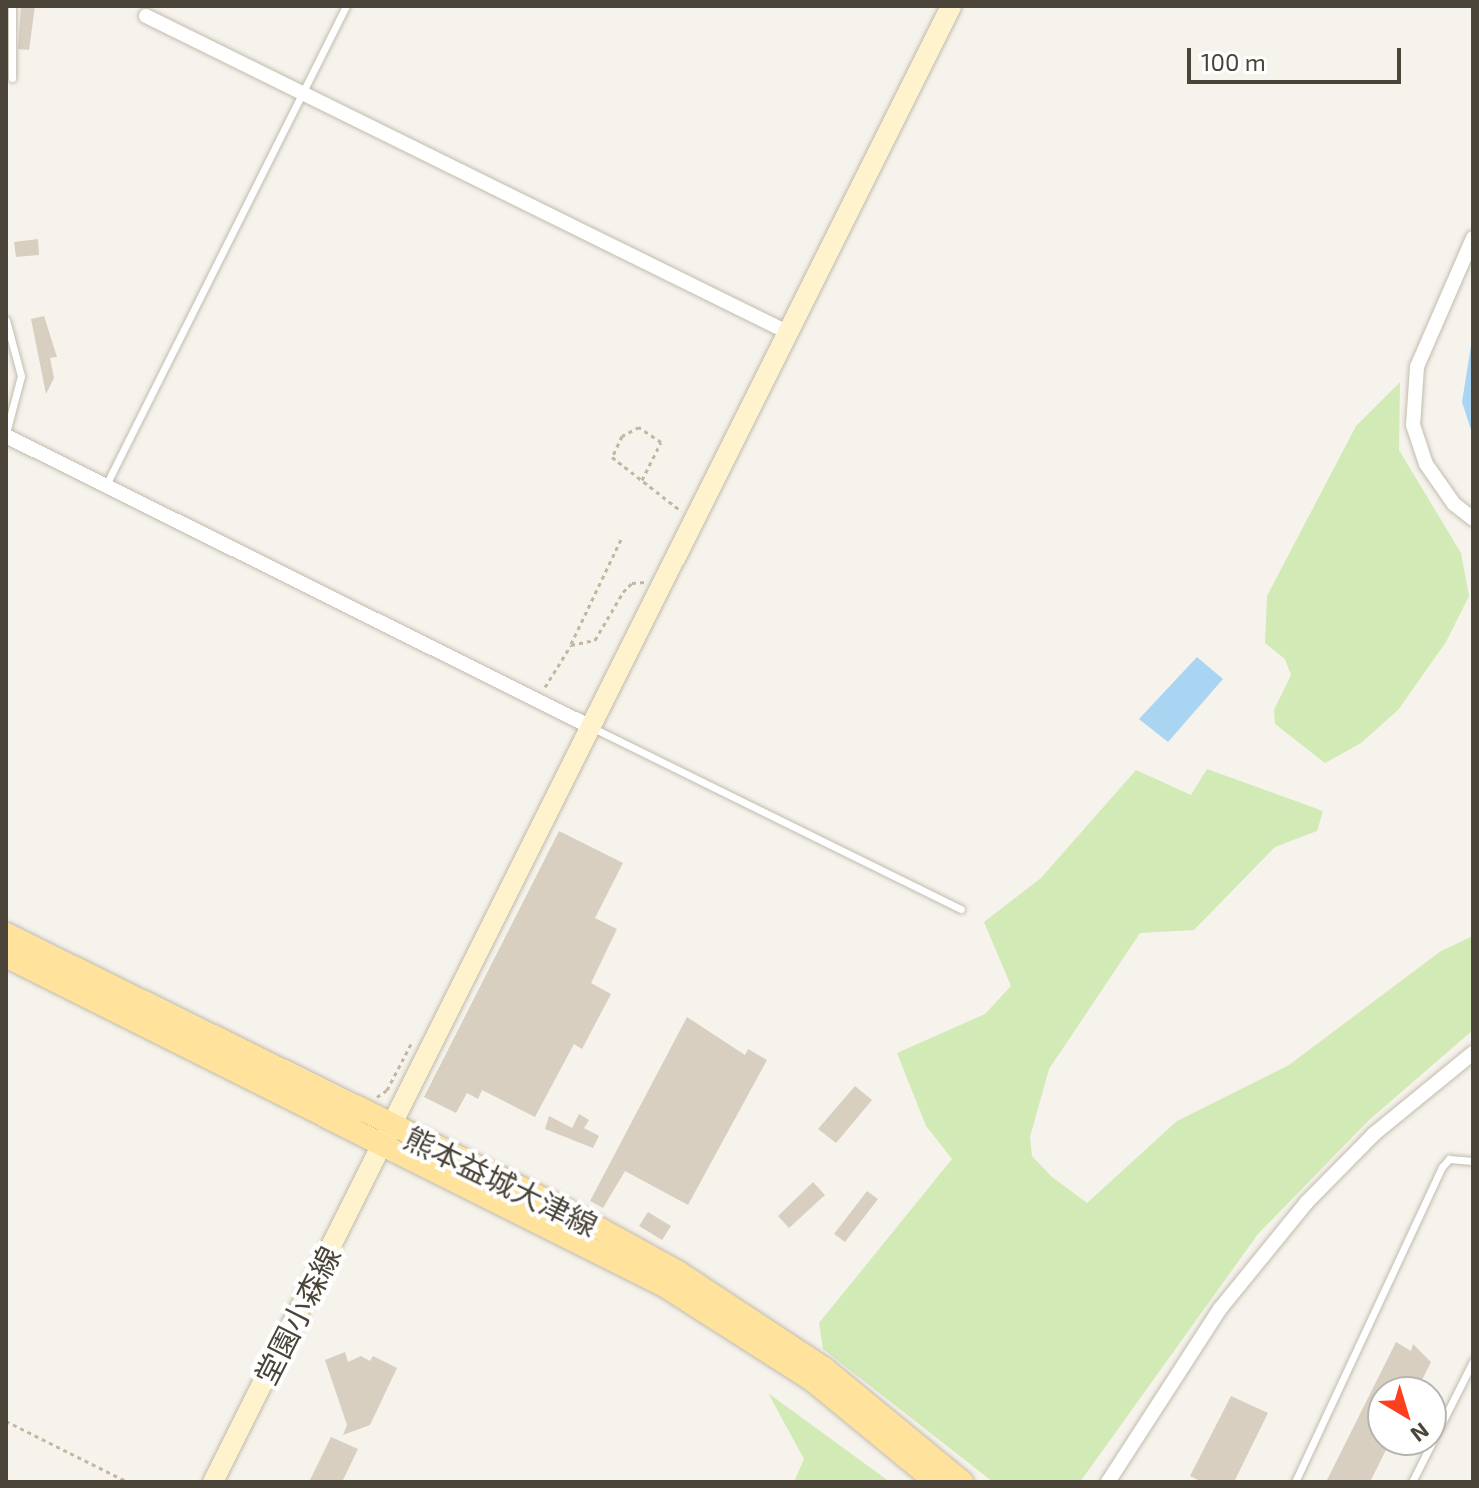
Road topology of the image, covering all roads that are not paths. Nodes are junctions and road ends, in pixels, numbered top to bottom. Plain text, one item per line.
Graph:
1 (12, 6) edge
2 (346, 6) edge
3 (951, 6) edge
4 (146, 16) dead end
5 (12, 78) dead end
6 (302, 94) junction
7 (1473, 238) edge
8 (6, 320) edge
9 (789, 333) junction
10 (6, 434) edge
11 (105, 487) junction
12 (1473, 519) edge
13 (591, 727) junction
14 (961, 909) dead end
15 (6, 934) edge
16 (6, 956) edge
17 (1473, 1053) edge
18 (391, 1127) junction
19 (381, 1148) junction
20 (1473, 1161) edge
21 (1473, 1361) edge
22 (213, 1482) edge
23 (936, 1482) edge
24 (962, 1482) edge
25 (1108, 1482) edge
26 (1295, 1482) edge
27 (1412, 1482) edge

1 - 5 lane
2 - 6 lane
3 - 9 street, 堂園小森線
4 - 6 street
6 - 9 street
6 - 11 lane
7 - 12 street
8 - 10 lane
9 - 13 street, 堂園小森線
10 - 11 street
11 - 13 street
13 - 14 lane
13 - 18 street, 堂園小森線
15 - 18 main road, 熊本益城大津線
16 - 19 main road, 熊本益城大津線
17 - 25 street
18 - 19 street, 堂園小森線
18 - 24 main road, 熊本益城大津線
19 - 22 street, 堂園小森線
19 - 23 main road, 熊本益城大津線
20 - 26 lane
21 - 27 lane

